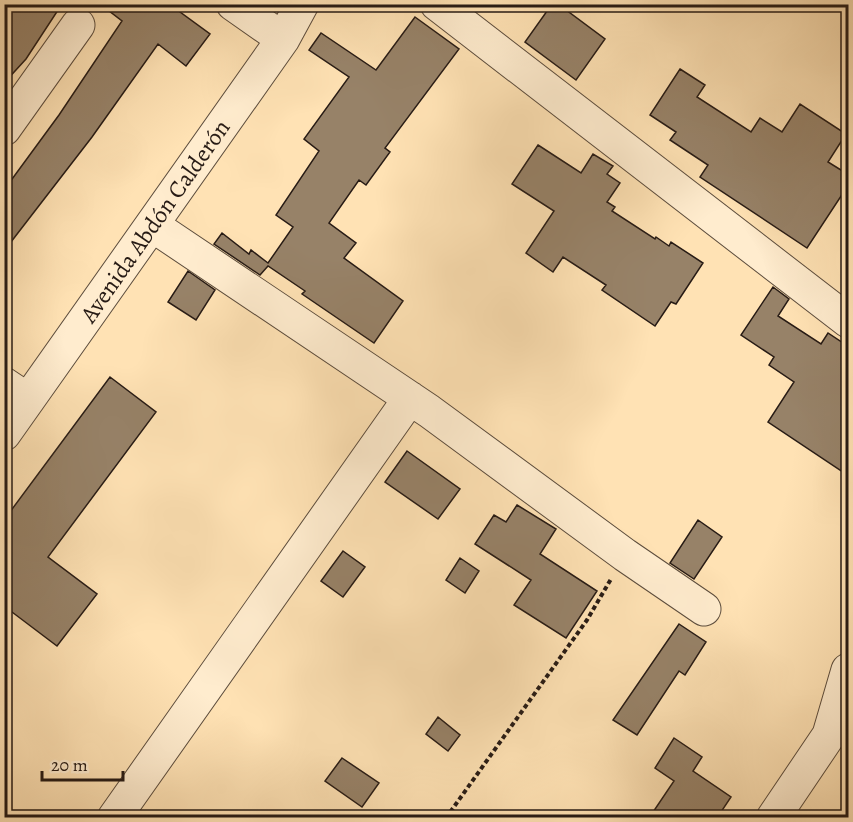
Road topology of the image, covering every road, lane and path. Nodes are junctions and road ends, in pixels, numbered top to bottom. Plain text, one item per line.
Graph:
1 (232, 4) edge
2 (302, 4) edge
3 (437, 4) edge
4 (78, 25) dead end
5 (283, 39) junction
6 (4, 129) edge
7 (152, 225) junction
8 (849, 321) edge
9 (16, 392) edge
10 (410, 398) junction
11 (4, 434) edge
12 (625, 555) junction
13 (704, 609) dead end
14 (849, 670) edge
15 (114, 818) edge
16 (446, 818) edge
17 (773, 818) edge

1 - 5 street
2 - 5 street, Avenida Abdón Calderón
3 - 8 street
4 - 6 street
5 - 7 street, Avenida Abdón Calderón
7 - 9 street, Avenida Abdón Calderón
7 - 10 street
9 - 11 street, Avenida Abdón Calderón
10 - 12 street
10 - 15 street
12 - 13 street
12 - 16 path
14 - 17 street

